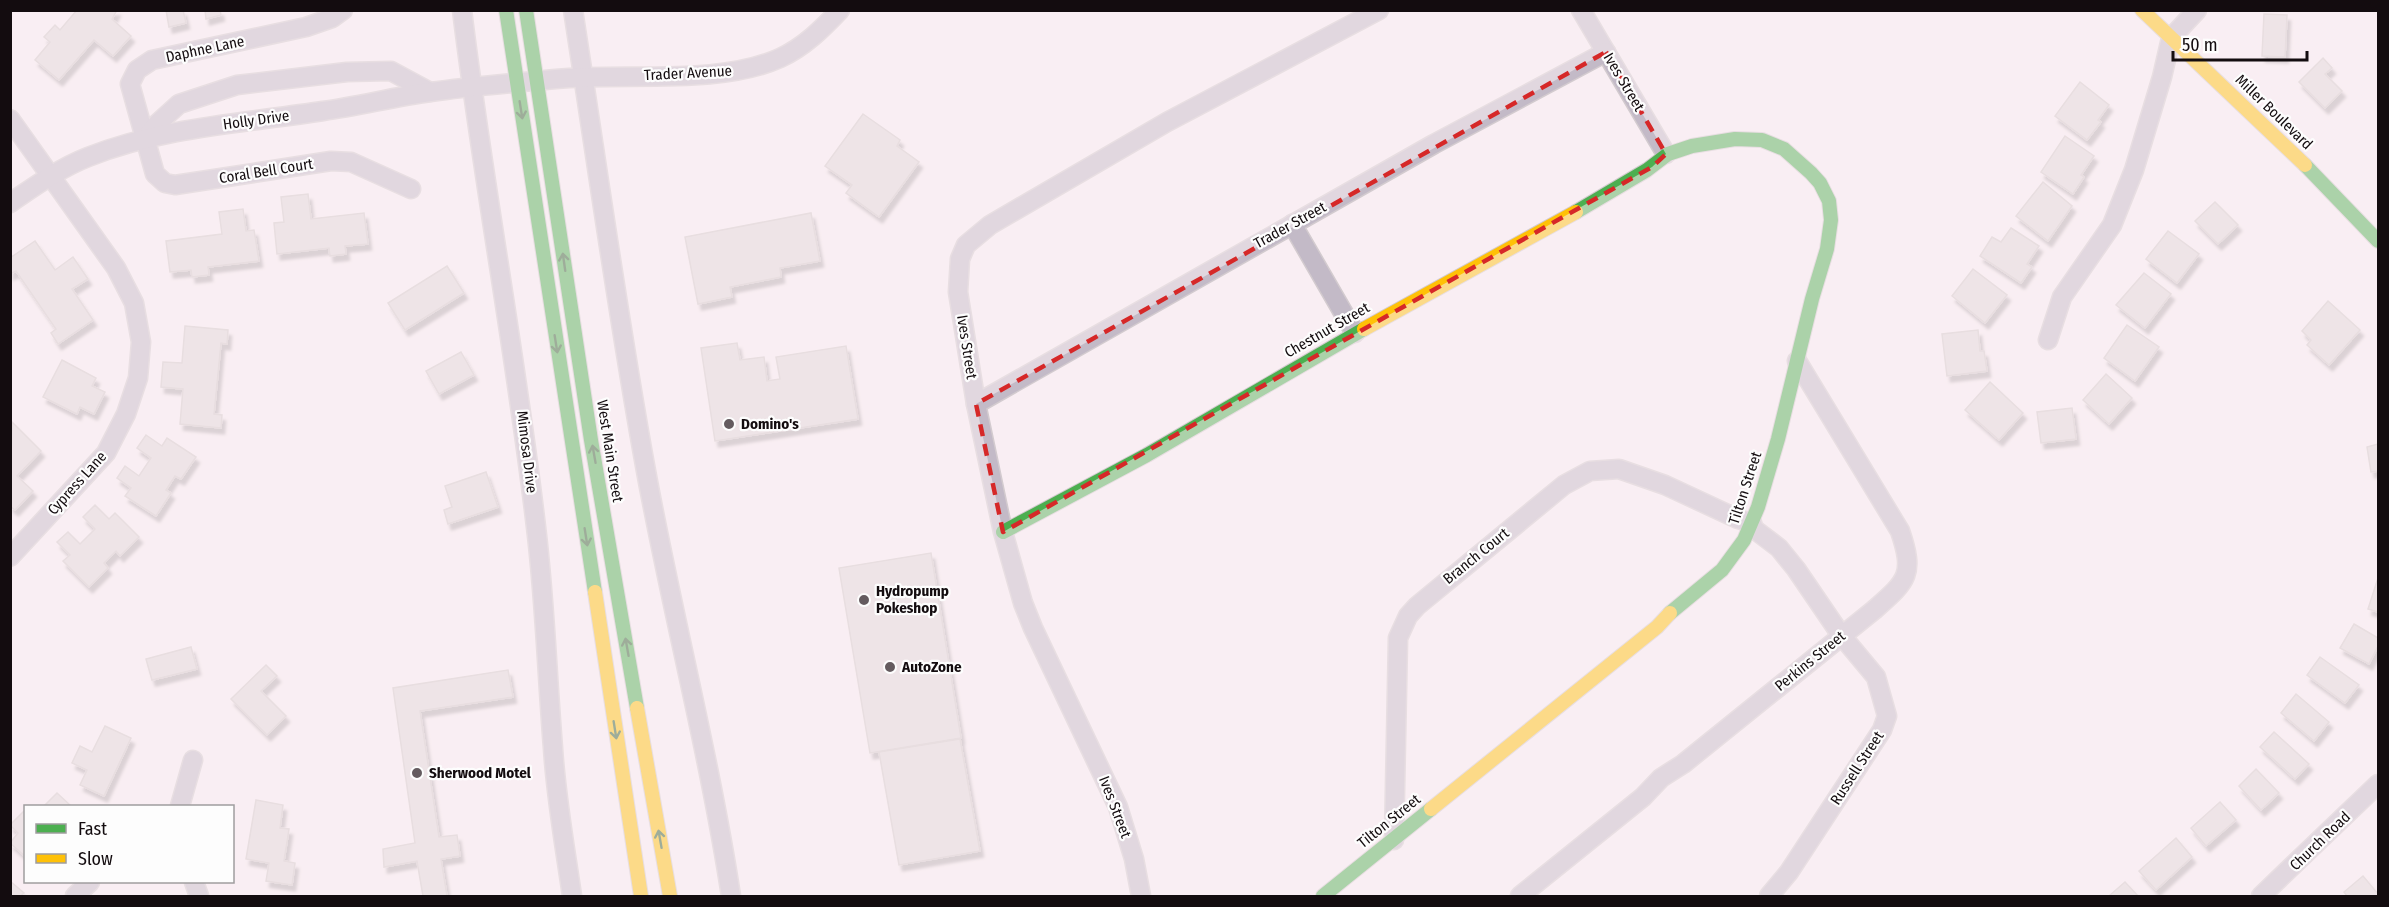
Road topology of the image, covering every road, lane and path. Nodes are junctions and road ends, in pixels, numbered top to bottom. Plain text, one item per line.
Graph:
1 (343, 10) edge
2 (462, 10) edge
3 (506, 10) edge
4 (526, 10) edge
5 (573, 10) edge
6 (840, 10) edge
7 (1379, 10) edge
8 (1581, 10) edge
9 (2142, 10) edge
10 (2197, 10) edge
11 (2171, 38) junction
12 (1606, 52) junction
13 (584, 76) junction
14 (537, 81) junction
15 (517, 83) junction
16 (471, 87) junction
17 (430, 92) junction
18 (10, 119) edge
19 (145, 139) junction
20 (1666, 154) junction
21 (51, 176) junction
22 (411, 189) dead end
23 (10, 203) edge
24 (1292, 224) junction
25 (2379, 241) edge
26 (1355, 333) junction
27 (2048, 340) dead end
28 (1797, 361) junction
29 (976, 404) junction
30 (1752, 523) junction
31 (1003, 532) junction
32 (10, 557) edge
33 (1841, 635) junction
34 (193, 760) dead end
35 (2379, 784) edge
36 (181, 805) edge
37 (1394, 840) junction
38 (89, 883) edge
39 (2272, 893) edge
40 (75, 897) edge
41 (572, 897) edge
42 (641, 897) edge
43 (670, 897) edge
44 (731, 897) edge
45 (1141, 897) edge
46 (1323, 897) edge
47 (1520, 897) edge
48 (1768, 897) edge

1 - 19 street, Daphne Lane
2 - 16 street, Mimosa Drive
3 - 15 street
4 - 14 street, West Main Street
5 - 13 street
6 - 13 street, Trader Avenue
7 - 29 street, Ives Street
8 - 12 street, Ives Street
9 - 11 street, Miller Boulevard
10 - 11 street
11 - 25 street, Miller Boulevard
11 - 27 street
12 - 20 street, Ives Street
12 - 24 street, Trader Street
13 - 14 street, Trader Avenue
13 - 44 street
14 - 15 street, Trader Avenue
43 -> 14 street, West Main Street
15 - 16 street, Holly Drive
15 -> 42 street
16 - 17 street, Holly Drive
16 - 41 street, Mimosa Drive
17 - 19 street, Holly Drive
17 - 19 street
18 - 21 street, Cypress Lane
19 - 21 street, Holly Drive
19 - 22 street, Coral Bell Court
20 - 26 street, Chestnut Street
20 - 28 street, Tilton Street
21 - 23 street, Holly Drive
21 - 32 street, Cypress Lane
24 - 26 street
24 - 29 street, Trader Street
26 - 31 street, Chestnut Street
28 - 30 street, Tilton Street
28 - 33 street, Perkins Street
29 - 31 street, Ives Street
30 - 33 street, Russell Street
30 - 37 street, Tilton Street
30 - 37 street, Branch Court
31 - 45 street, Ives Street
33 - 47 street, Perkins Street
33 - 48 street, Russell Street
34 - 36 street
35 - 39 street, Church Road
37 - 46 street, Tilton Street
38 - 40 street

